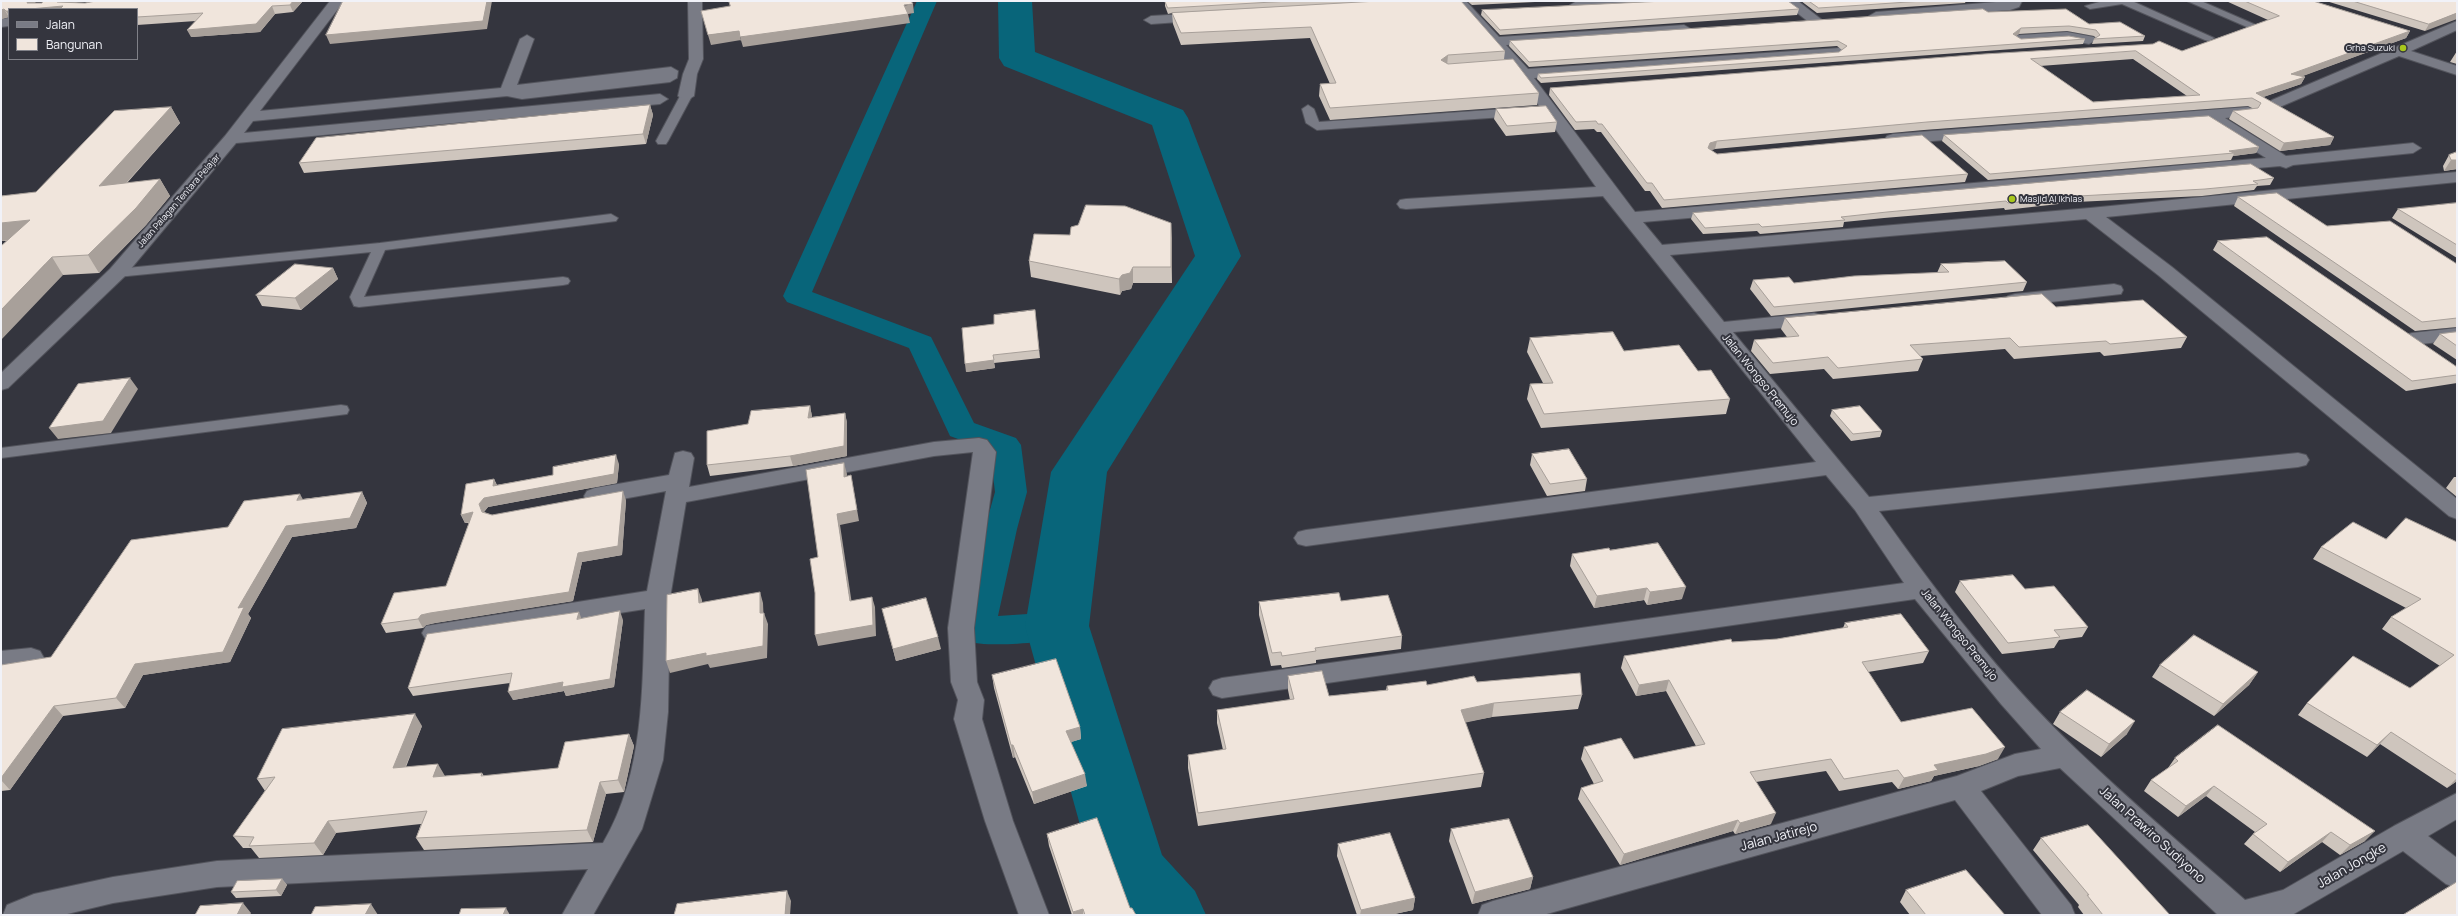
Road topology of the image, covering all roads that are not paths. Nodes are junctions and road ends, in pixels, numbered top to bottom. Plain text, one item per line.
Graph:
1 (337, 1) edge
2 (695, 1) edge
3 (1664, 1) edge
4 (1790, 1) edge
5 (2014, 1) edge
6 (2124, 1) edge
7 (2192, 1) edge
8 (1457, 4) edge
9 (1565, 6) edge
10 (2090, 6) dead end
11 (1488, 10) edge
12 (1213, 16) edge
13 (1862, 17) edge
14 (1831, 19) edge
15 (1151, 20) dead end
16 (1815, 20) junction
17 (1792, 22) edge
18 (2251, 25) edge
19 (2457, 25) edge
20 (1698, 28) edge
21 (2405, 31) edge
22 (2209, 38) dead end
23 (2428, 38) junction
24 (528, 40) dead end
25 (1493, 42) junction
26 (1980, 42) edge
27 (1886, 49) edge
28 (2068, 51) edge
29 (2398, 51) junction
30 (1514, 69) junction
31 (2457, 71) edge
32 (507, 92) junction
33 (686, 96) joint
34 (660, 99) dead end
35 (2276, 102) edge
36 (1308, 109) dead end
37 (1538, 110) junction
38 (2248, 112) edge
39 (2211, 116) junction
40 (249, 117) junction
41 (1924, 136) junction
42 (231, 139) junction
43 (1877, 140) edge
44 (662, 142) dead end
45 (2413, 148) dead end
46 (1942, 151) edge
47 (2283, 161) junction
48 (1966, 172) edge
49 (2302, 173) dead end
50 (2457, 177) edge
51 (1983, 187) junction
52 (1608, 191) junction
53 (1406, 204) dead end
54 (2090, 213) junction
55 (611, 218) dead end
56 (1630, 218) junction
57 (380, 247) junction
58 (1658, 251) junction
59 (117, 273) junction
60 (563, 281) dead end
61 (2114, 290) dead end
62 (1995, 302) edge
63 (1829, 317) edge
64 (1718, 328) junction
65 (2457, 334) edge
66 (2438, 357) edge
67 (1, 384) edge
68 (341, 410) dead end
69 (1, 453) edge
70 (2298, 460) dead end
71 (1831, 467) junction
72 (679, 479) junction
73 (572, 500) edge
74 (1863, 505) junction
75 (2457, 511) edge
76 (1306, 538) dead end
77 (1921, 589) junction
78 (658, 598) junction
79 (435, 633) edge
80 (31, 658) dead end
81 (1, 661) edge
82 (1222, 688) dead end
83 (2065, 756) junction
84 (1961, 787) junction
85 (2457, 805) edge
86 (2404, 835) junction
87 (612, 856) junction
88 (2457, 875) edge
89 (18, 915) edge
90 (577, 915) edge
91 (1034, 915) edge
92 (1493, 915) edge
93 (2060, 915) edge
94 (2241, 915) edge

1 - 40 street, Jalan Palagan Tentara Pelajar
2 - 33 street
3 - 9 street
4 - 16 street
5 - 13 street
6 - 10 lane
6 - 22 lane
7 - 18 lane
8 - 11 street
8 - 25 street, Jalan Wongso Premujo
12 - 15 street
14 - 16 street
16 - 17 street
19 - 23 street
20 - 25 street
21 - 23 street
23 - 29 street
24 - 32 street
25 - 30 street, Jalan Wongso Premujo
26 - 28 street
27 - 30 street
29 - 31 street
29 - 35 street
30 - 37 street, Jalan Wongso Premujo
32 - 32 street
32 - 40 street
33 - 44 lane
34 - 42 street
36 - 37 lane
37 - 52 street, Jalan Wongso Premujo
38 - 39 street
39 - 41 street
39 - 47 street
40 - 42 street, Jalan Palagan Tentara Pelajar
41 - 43 street
41 - 46 street
42 - 59 street, Jalan Palagan Tentara Pelajar
45 - 47 street
47 - 49 street
47 - 51 street
48 - 51 street
50 - 54 street
51 - 56 street
52 - 53 street
52 - 56 street, Jalan Wongso Premujo
54 - 58 street
54 - 75 street
55 - 57 lane
56 - 58 street, Jalan Wongso Premujo
57 - 59 lane
57 - 60 lane
58 - 64 street, Jalan Wongso Premujo
59 - 67 street, Jalan Palagan Tentara Pelajar
61 - 62 street
63 - 64 street
64 - 71 street, Jalan Wongso Premujo
65 - 66 street
68 - 69 lane
70 - 74 street
71 - 74 street, Jalan Wongso Premujo
71 - 76 street
72 - 73 street
72 - 78 street
72 - 91 street
74 - 77 street, Jalan Wongso Premujo
77 - 82 street
77 - 83 street, Jalan Wongso Premujo
78 - 79 street
78 - 87 street
80 - 81 street
83 - 84 street, Jalan Jatirejo
83 - 94 street, Jalan Prawiro Sudiyono
84 - 92 street, Jalan Jatirejo
84 - 93 street
85 - 86 street, Jalan Jongke
86 - 88 street
86 - 94 street, Jalan Jongke
87 - 89 street
87 - 90 street

